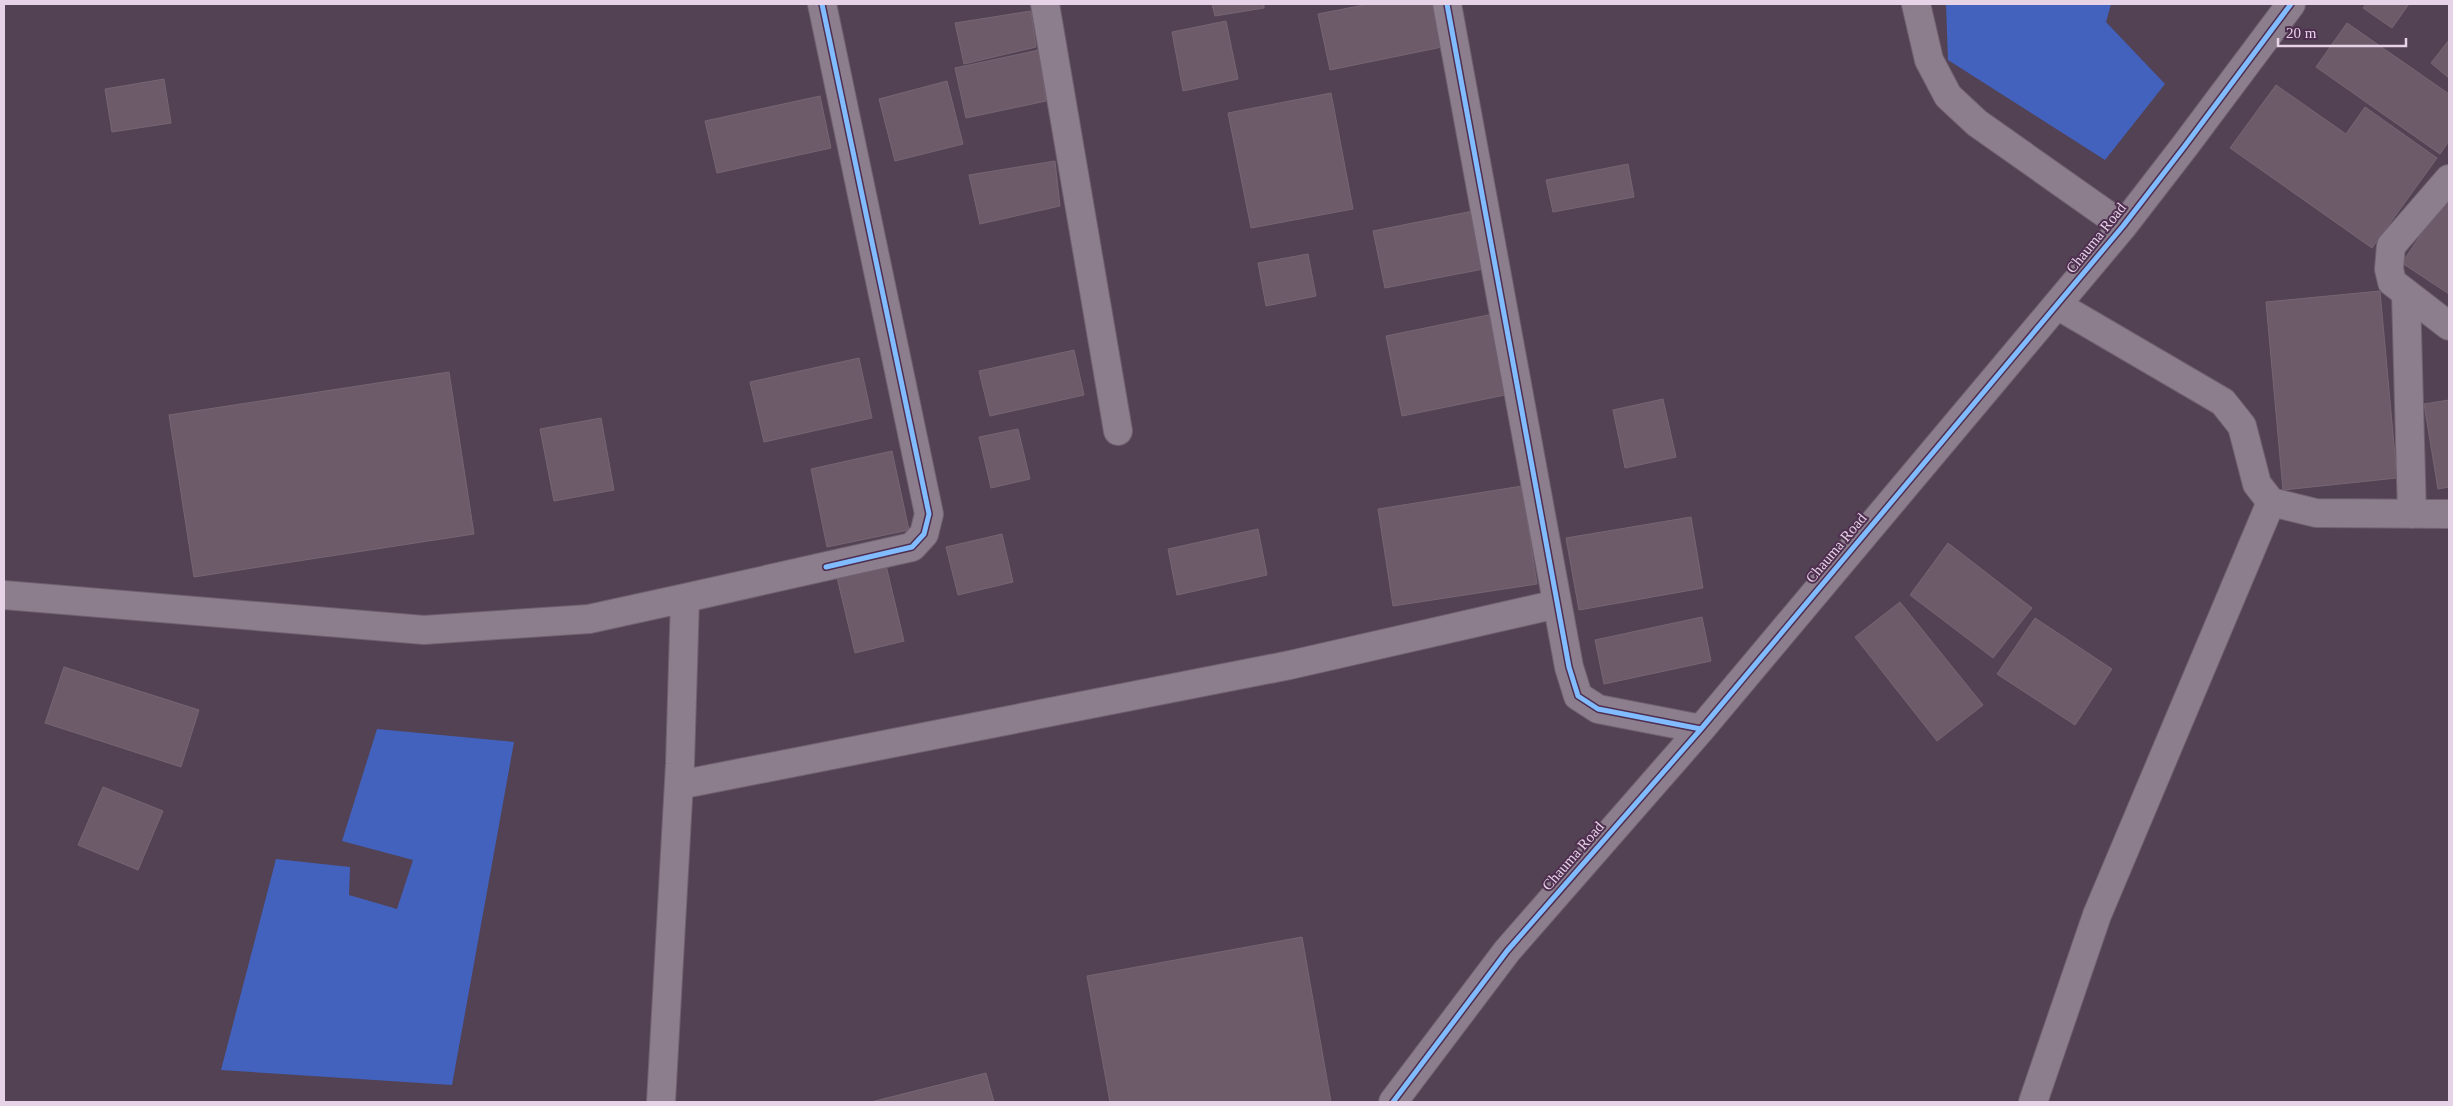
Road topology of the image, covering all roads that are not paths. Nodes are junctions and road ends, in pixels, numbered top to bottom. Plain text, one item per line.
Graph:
1 (822, 4) edge
2 (1045, 4) edge
3 (1447, 4) edge
4 (1916, 4) edge
5 (2290, 4) edge
6 (2449, 178) edge
7 (2123, 226) junction
8 (2406, 294) junction
9 (2057, 304) junction
10 (2449, 326) edge
11 (1118, 432) dead end
12 (2270, 502) junction
13 (2412, 514) junction
14 (2449, 514) edge
15 (4, 595) edge
16 (685, 598) junction
17 (1558, 604) junction
18 (1701, 729) junction
19 (679, 784) junction
20 (661, 1102) edge
21 (1393, 1102) edge
22 (2033, 1102) edge

1 - 16 street
2 - 11 street
3 - 17 street
4 - 7 street
5 - 7 street, Chauma Road
6 - 8 street
7 - 9 street, Chauma Road
8 - 10 street
8 - 13 street
9 - 12 street
9 - 18 street, Chauma Road
12 - 13 street
12 - 22 street
13 - 14 street
15 - 16 street
16 - 19 street
17 - 18 street
17 - 19 street
18 - 21 street, Chauma Road
19 - 20 street

